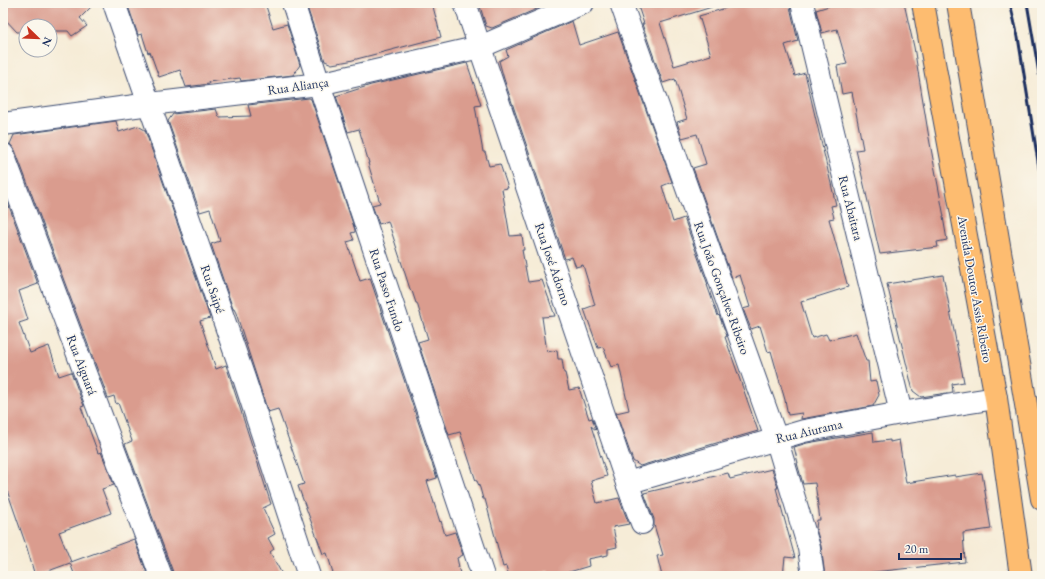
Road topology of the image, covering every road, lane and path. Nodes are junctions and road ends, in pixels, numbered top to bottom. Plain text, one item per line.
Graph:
1 (114, 3) edge
2 (293, 3) edge
3 (465, 3) edge
4 (583, 3) edge
5 (621, 3) edge
6 (802, 3) edge
7 (923, 3) edge
8 (958, 3) edge
9 (480, 47) junction
10 (319, 84) junction
11 (150, 104) junction
12 (3, 124) edge
13 (3, 154) edge
14 (996, 398) junction
15 (901, 413) junction
16 (776, 438) junction
17 (627, 483) junction
18 (1042, 499) edge
19 (642, 523) dead end
20 (161, 576) edge
21 (309, 576) edge
22 (483, 576) edge
23 (813, 576) edge
24 (1021, 576) edge

1 - 11 street, Rua Saipé
2 - 10 street, Rua Passo Fundo
3 - 9 street, Rua José Adorno
4 - 9 street, Rua Aliança
5 - 16 street, Rua João Gonçalves Ribeiro
6 - 15 street, Rua Abaitara
7 - 14 main road, Avenida Doutor Assis Ribeiro
8 - 18 main road
9 - 10 street, Rua Aliança
9 - 17 street, Rua José Adorno
10 - 11 street, Rua Aliança
10 - 22 street, Rua Passo Fundo
11 - 12 street, Rua Aliança
11 - 21 street, Rua Saipé
13 - 20 street, Rua Aiguará
14 - 15 street, Rua Aiurama
14 - 24 main road, Avenida Doutor Assis Ribeiro
15 - 16 street, Rua Aiurama
16 - 17 street, Rua Aiurama
16 - 23 street, Rua João Gonçalves Ribeiro
17 - 19 street, Rua José Adorno

